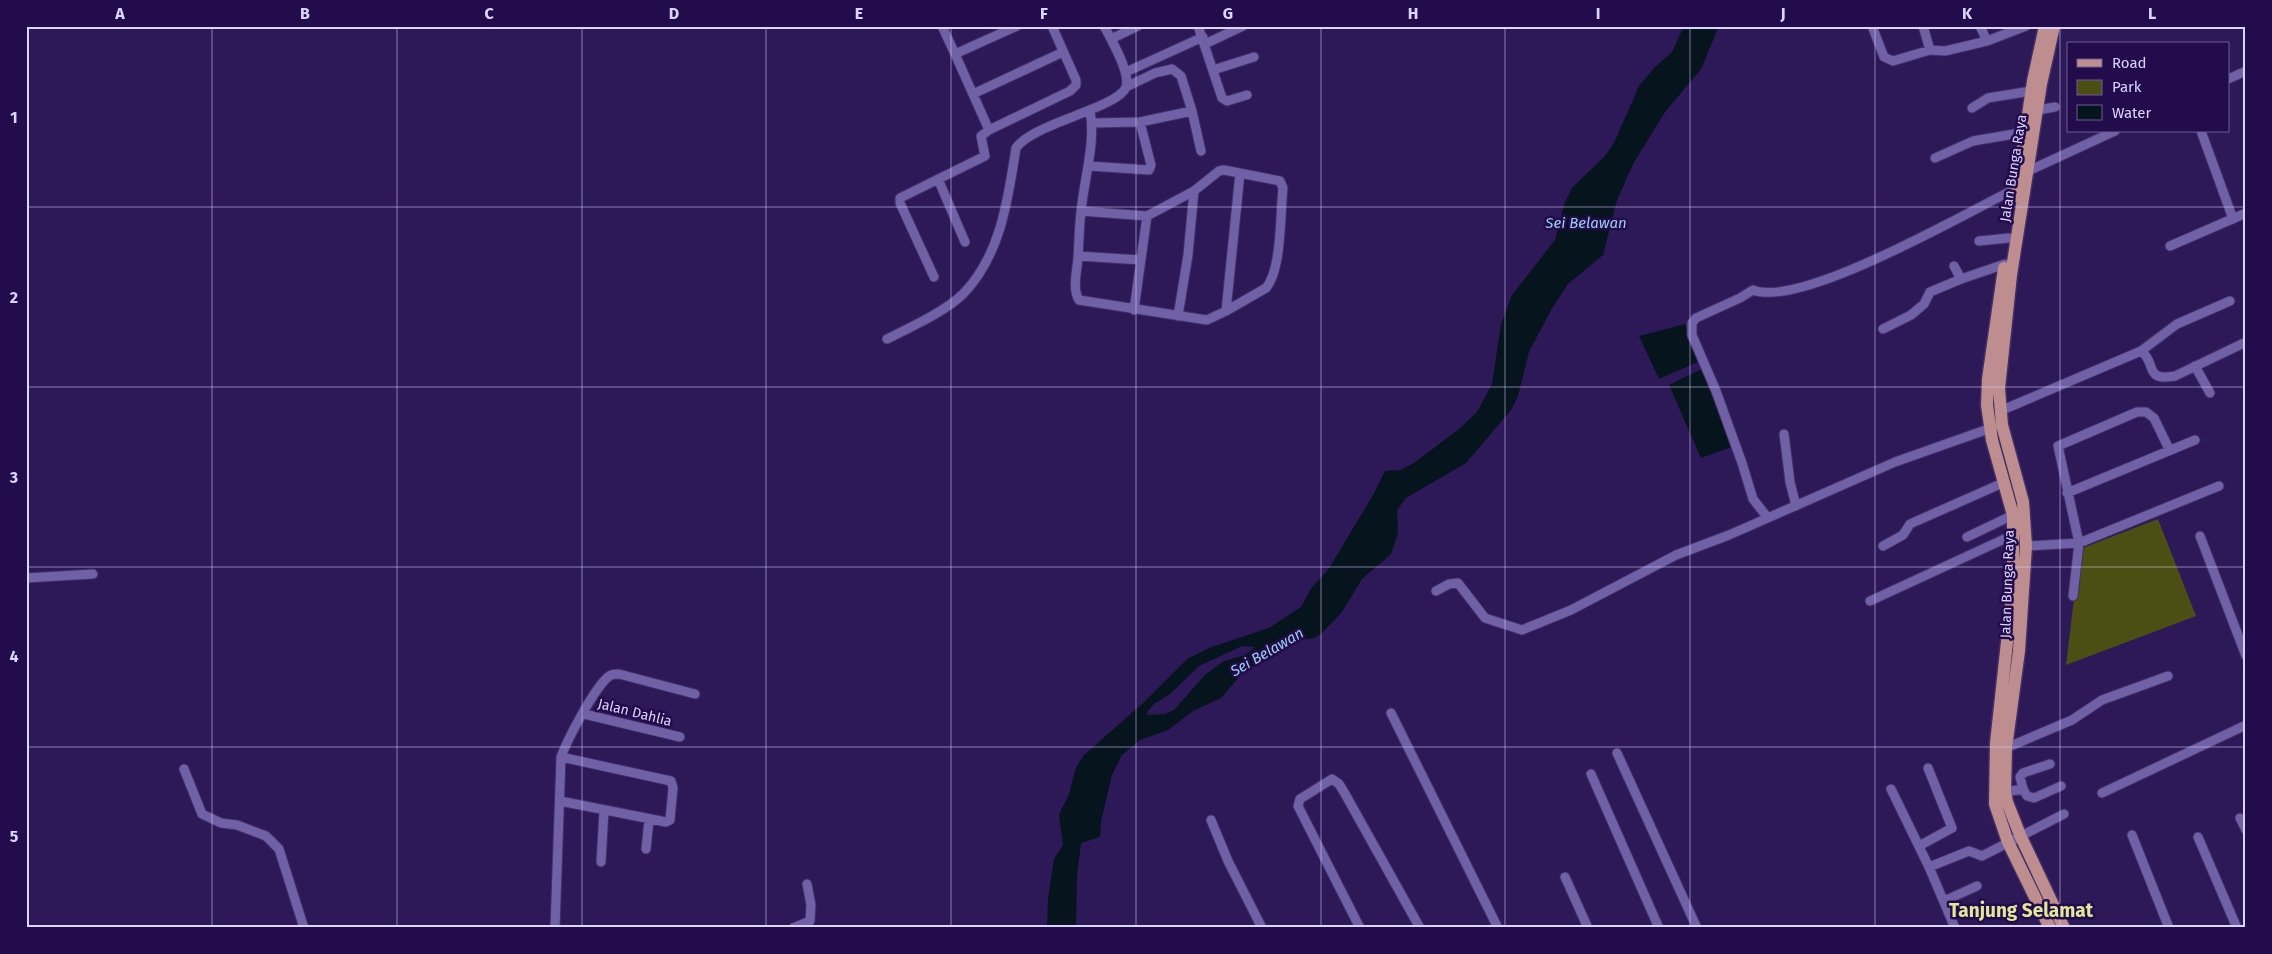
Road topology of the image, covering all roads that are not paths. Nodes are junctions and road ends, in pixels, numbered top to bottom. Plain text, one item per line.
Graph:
1 (942, 26) edge
2 (1017, 26) edge
3 (1052, 26) edge
4 (1104, 26) edge
5 (1138, 26) edge
6 (1198, 26) edge
7 (1243, 26) edge
8 (1872, 26) edge
9 (1923, 26) edge
10 (1980, 26) edge
11 (2026, 26) edge
12 (2045, 26) edge
13 (2054, 26) edge
14 (1110, 39) junction
15 (1204, 41) junction
16 (1987, 41) junction
17 (1930, 50) junction
18 (1064, 52) junction
19 (955, 54) junction
20 (1254, 57) dead end
21 (1213, 70) junction
22 (2246, 71) edge
23 (1126, 72) junction
24 (2230, 78) edge
25 (1126, 87) junction
26 (2032, 91) junction
27 (972, 94) junction
28 (1248, 96) dead end
29 (2055, 107) dead end
30 (1972, 108) dead end
31 (1090, 110) junction
32 (2038, 110) junction
33 (1192, 111) junction
34 (1140, 122) junction
35 (1092, 123) junction
36 (989, 130) junction
37 (2026, 132) junction
38 (2112, 132) edge
39 (2201, 132) edge
40 (1201, 151) dead end
41 (1935, 158) dead end
42 (1089, 166) junction
43 (2024, 172) junction
44 (1240, 173) junction
45 (938, 178) junction
46 (2017, 188) junction
47 (1194, 191) junction
48 (1081, 211) junction
49 (2246, 213) edge
50 (1146, 216) junction
51 (2233, 219) junction
52 (2009, 238) junction
53 (1979, 241) dead end
54 (965, 242) dead end
55 (2170, 246) dead end
56 (1078, 256) junction
57 (1141, 260) junction
58 (2005, 264) junction
59 (1954, 266) dead end
60 (934, 276) dead end
61 (1961, 279) junction
62 (2230, 301) dead end
63 (1134, 310) junction
64 (1226, 311) junction
65 (1178, 316) junction
66 (1883, 329) dead end
67 (887, 339) dead end
68 (2246, 342) edge
69 (2141, 351) junction
70 (2196, 366) junction
71 (2210, 393) dead end
72 (2000, 411) junction
73 (2002, 425) junction
74 (1989, 429) junction
75 (1784, 434) dead end
76 (2195, 440) dead end
77 (2169, 449) junction
78 (2005, 482) junction
79 (2219, 486) dead end
80 (2067, 492) junction
81 (1796, 506) junction
82 (2013, 515) junction
83 (1768, 518) junction
84 (2013, 535) junction
85 (2200, 536) dead end
86 (1967, 537) dead end
87 (2079, 543) junction
88 (1883, 546) dead end
89 (2026, 546) junction
90 (2019, 567) junction
91 (93, 574) dead end
92 (26, 578) edge
93 (1436, 591) dead end
94 (2073, 596) dead end
95 (1870, 601) dead end
96 (2246, 656) edge
97 (2168, 676) dead end
98 (694, 694) dead end
99 (1391, 713) dead end
100 (584, 714) junction
101 (2246, 725) edge
102 (680, 738) dead end
103 (2006, 748) junction
104 (1617, 753) dead end
105 (561, 756) junction
106 (2050, 764) dead end
107 (1928, 768) dead end
108 (184, 769) dead end
109 (1591, 774) dead end
110 (2061, 786) dead end
111 (2022, 789) junction
112 (1891, 790) dead end
113 (2005, 792) junction
114 (2102, 793) dead end
115 (560, 801) junction
116 (604, 811) junction
117 (2064, 814) dead end
118 (2240, 818) dead end
119 (649, 820) junction
120 (1211, 820) dead end
121 (2246, 830) edge
122 (2020, 835) junction
123 (2132, 835) dead end
124 (2198, 837) dead end
125 (2008, 842) junction
126 (1920, 846) junction
127 (646, 849) dead end
128 (601, 862) dead end
129 (1929, 866) junction
130 (1565, 877) dead end
131 (807, 884) dead end
132 (1977, 886) dead end
133 (1944, 901) junction
134 (304, 928) edge
135 (555, 928) edge
136 (793, 928) edge
137 (1262, 928) edge
138 (1360, 928) edge
139 (1420, 928) edge
140 (1498, 928) edge
141 (1588, 928) edge
142 (1659, 928) edge
143 (1697, 928) edge
144 (1955, 928) edge
145 (2050, 928) edge
146 (2064, 928) edge
147 (2168, 928) edge
148 (2237, 928) edge

1 - 19 street
2 - 19 street
3 - 18 street
4 - 14 street
5 - 14 street
6 - 15 street
7 - 15 street
8 - 17 street
9 - 17 street
10 - 16 street
11 - 16 street
12 - 26 main road, Jalan Bunga Raya
13 - 32 main road, Jalan Bunga Raya
14 - 23 street
15 - 21 street
15 - 23 street
16 - 17 street
18 - 27 street
18 - 36 street
19 - 27 street
20 - 21 street
21 - 28 street
22 - 24 street
23 - 25 street
25 - 31 street
25 - 33 street
26 - 30 street
26 - 37 main road, Jalan Bunga Raya
27 - 36 street
29 - 32 street
31 - 35 street
31 - 67 street
32 - 43 main road, Jalan Bunga Raya
33 - 34 street
33 - 40 street
34 - 35 street
34 - 42 street
35 - 42 street
36 - 45 street
37 - 41 street
37 - 43 main road, Jalan Bunga Raya
38 - 43 street
39 - 51 street
42 - 48 street
43 - 46 main road, Jalan Bunga Raya
43 - 72 main road, Jalan Bunga Raya
44 - 47 street
44 - 64 street
44 - 64 street
45 - 54 street
45 - 60 street
46 - 52 main road, Jalan Bunga Raya
46 - 83 street
47 - 50 street
47 - 65 street
48 - 50 street
48 - 56 street
49 - 51 street
50 - 57 street
51 - 55 street
52 - 53 street
52 - 58 main road, Jalan Bunga Raya
56 - 57 street
56 - 63 street
57 - 63 street
58 - 61 street
58 - 74 main road, Jalan Bunga Raya
59 - 61 street
61 - 66 street
62 - 69 street
63 - 65 street
64 - 65 street
68 - 70 street
69 - 70 street
69 - 72 street
70 - 71 street
72 - 73 main road, Jalan Bunga Raya
73 - 74 street
73 - 89 main road, Jalan Bunga Raya
74 - 78 main road, Jalan Bunga Raya
74 - 81 street
75 - 81 street
76 - 77 street
77 - 80 street
77 - 80 street
78 - 82 main road, Jalan Bunga Raya
78 - 88 street
79 - 87 street
80 - 87 street
81 - 83 street
82 - 84 main road, Jalan Bunga Raya
82 - 86 street
83 - 93 street
84 - 90 main road, Jalan Bunga Raya
84 - 95 street
85 - 96 street
87 - 89 street
87 - 94 street
89 - 90 main road, Jalan Bunga Raya
90 - 103 main road, Jalan Bunga Raya
90 - 125 main road, Jalan Bunga Raya
91 - 92 street
97 - 103 street
98 - 100 street
99 - 140 street
100 - 102 street, Jalan Dahlia
100 - 105 street
101 - 114 street
103 - 113 main road, Jalan Bunga Raya
104 - 143 street
105 - 115 street
105 - 119 street
106 - 111 street
107 - 126 street
108 - 134 street
109 - 142 street
110 - 111 street
111 - 113 street
112 - 126 street
113 - 122 main road, Jalan Bunga Raya
115 - 116 street
115 - 135 street
116 - 119 street
116 - 128 street
117 - 122 street
118 - 121 street
119 - 127 street
120 - 137 street
122 - 125 street
122 - 146 main road, Jalan Bunga Raya
123 - 147 street
124 - 148 street
125 - 129 street
125 - 145 main road, Jalan Bunga Raya
126 - 129 street
129 - 133 street
130 - 141 street
131 - 136 street
132 - 133 street
133 - 144 street
138 - 139 street

